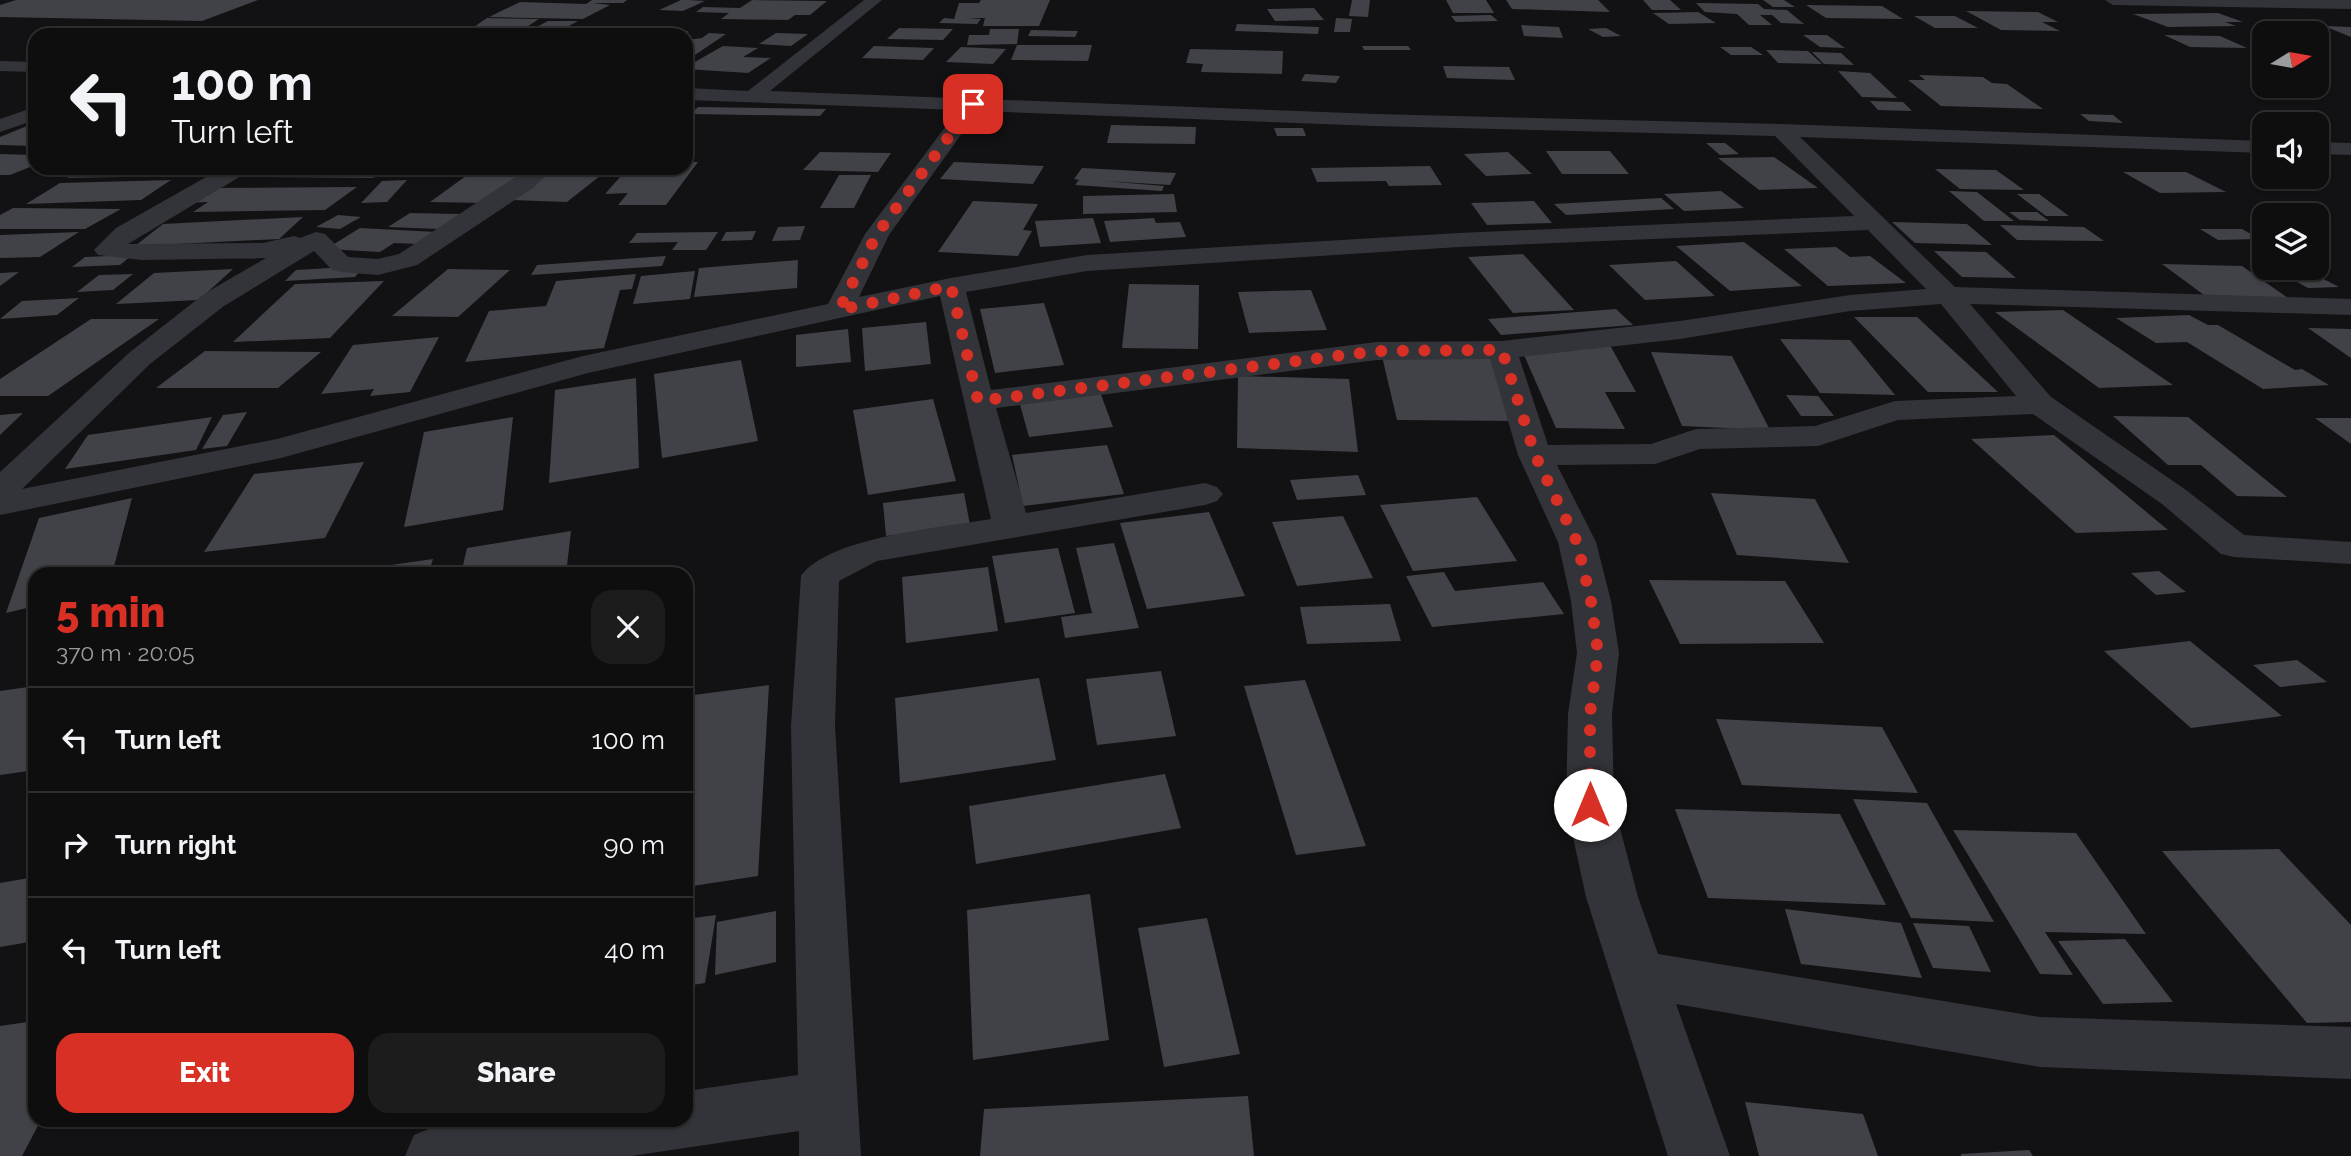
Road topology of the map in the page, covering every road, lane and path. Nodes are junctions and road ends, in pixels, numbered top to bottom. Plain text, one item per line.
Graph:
1 (874, 0) edge
2 (2113, 0) edge
3 (2351, 4) edge
4 (0, 66) edge
5 (28, 67) edge
6 (693, 96) edge
7 (752, 96) junction
8 (973, 104) junction
9 (28, 116) edge
10 (0, 126) edge
11 (1781, 130) junction
12 (2252, 147) edge
13 (2329, 148) edge
14 (2351, 149) edge
15 (227, 175) edge
16 (535, 175) edge
17 (1876, 222) junction
18 (316, 239) junction
19 (951, 286) junction
20 (1948, 295) junction
21 (2351, 307) edge
22 (839, 310) junction
23 (1502, 350) junction
24 (978, 401) junction
25 (2040, 404) junction
26 (1535, 455) junction
27 (0, 491) edge
28 (1205, 494) dead end
29 (0, 504) edge
30 (1012, 525) junction
31 (2351, 553) edge
32 (1639, 974) junction
33 (2351, 1053) edge
34 (827, 1099) junction
35 (693, 1119) edge
36 (636, 1127) edge
37 (436, 1156) edge
38 (830, 1156) edge
39 (1699, 1156) edge

1 - 7 street
2 - 3 street
4 - 5 street
6 - 7 street
7 - 8 street
8 - 11 street
8 - 22 street
9 - 10 street
11 - 12 street
11 - 17 street
13 - 14 street
15 - 18 street
16 - 18 street
17 - 19 street
17 - 20 street
18 - 27 street
19 - 22 street
19 - 24 street
20 - 21 street
20 - 23 street
20 - 25 street
22 - 29 street
23 - 24 street
23 - 26 street
24 - 30 street
25 - 26 street
25 - 31 street
26 - 32 street
28 - 30 street
30 - 34 street
32 - 33 street
32 - 39 street
34 - 35 street
34 - 38 street
36 - 37 street

